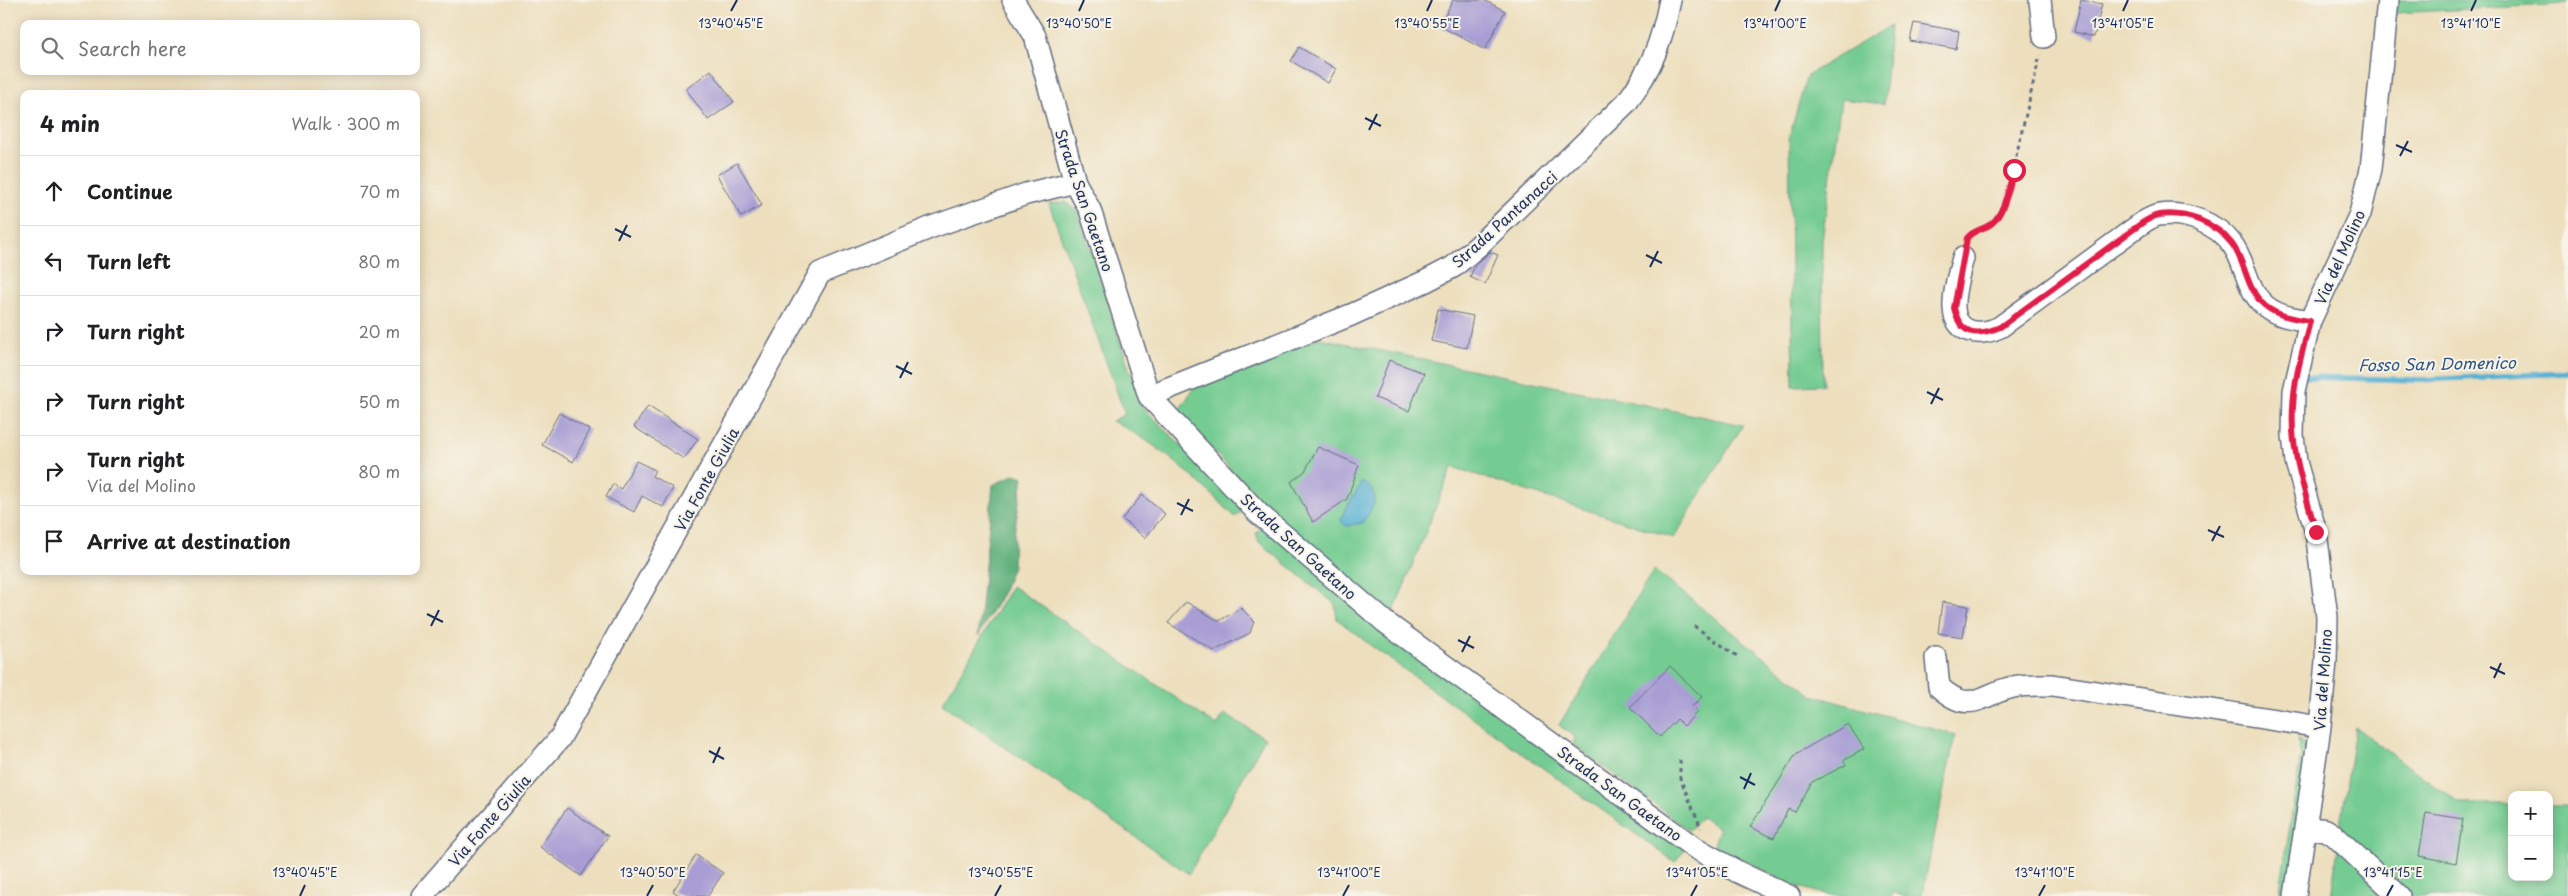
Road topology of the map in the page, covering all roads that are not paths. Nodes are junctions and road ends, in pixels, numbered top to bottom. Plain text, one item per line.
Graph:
1 (1013, 0) edge
2 (1670, 0) edge
3 (2040, 0) edge
4 (2388, 0) edge
5 (2044, 37) road end
6 (1075, 182) junction
7 (1962, 258) road end
8 (2310, 321) junction
9 (1149, 396) junction
10 (1936, 658) dead end
11 (2320, 727) junction
12 (2305, 827) junction
13 (422, 896) edge
14 (1789, 896) edge
15 (2295, 896) edge
16 (2399, 896) edge

1 - 6 street, Strada San Gaetano
2 - 9 street, Strada Pantanacci
3 - 5 street
4 - 8 street, Via del Molino
6 - 9 street, Strada San Gaetano
6 - 13 street, Via Fonte Giulia
7 - 8 street
8 - 11 street, Via del Molino
9 - 14 street, Strada San Gaetano
10 - 11 street
11 - 12 street, Via del Molino
12 - 15 street, Via del Molino
12 - 16 street

